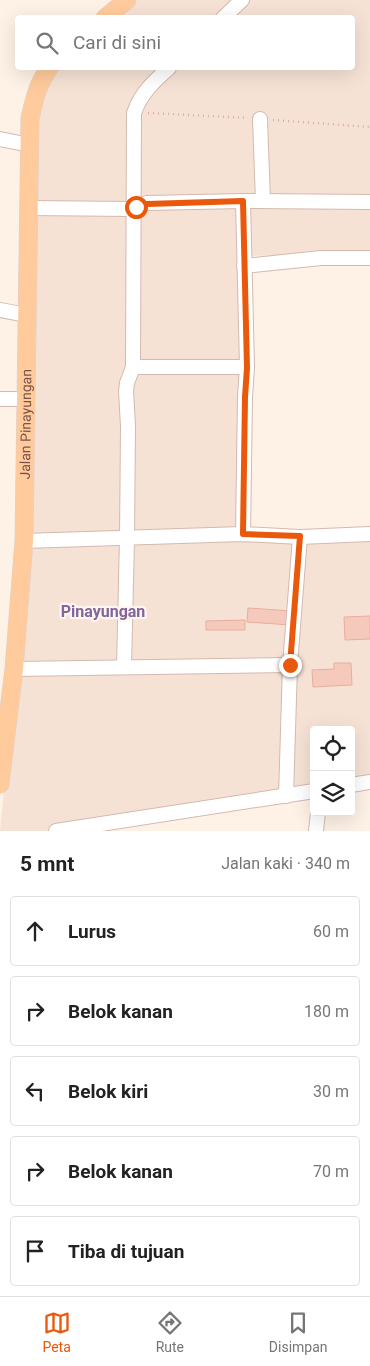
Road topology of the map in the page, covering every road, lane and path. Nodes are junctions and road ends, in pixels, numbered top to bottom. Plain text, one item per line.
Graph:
1 (126, 0) edge
2 (242, 0) edge
3 (108, 15) edge
4 (226, 15) edge
5 (48, 70) edge
6 (166, 70) edge
7 (260, 119) dead end
8 (0, 139) edge
9 (30, 145) junction
10 (243, 201) junction
11 (264, 201) junction
12 (370, 202) edge
13 (28, 208) junction
14 (133, 210) junction
15 (370, 258) edge
16 (244, 266) junction
17 (0, 310) edge
18 (27, 315) junction
19 (133, 366) junction
20 (247, 368) junction
21 (0, 399) edge
22 (26, 399) junction
23 (243, 534) junction
24 (370, 534) edge
25 (300, 536) junction
26 (127, 538) junction
27 (24, 541) junction
28 (290, 665) junction
29 (124, 667) junction
30 (14, 669) junction
31 (370, 782) edge
32 (0, 784) edge
33 (355, 784) edge
34 (310, 792) edge
35 (286, 796) junction
36 (318, 816) edge
37 (123, 826) edge
38 (56, 831) edge
39 (316, 831) edge

1 - 3 main road
2 - 4 street
5 - 9 main road, Jalan Pinayungan
6 - 14 street
7 - 11 street
8 - 9 street
9 - 13 main road, Jalan Pinayungan
10 - 11 street
10 - 14 street
10 - 16 street
11 - 12 street
13 - 14 street
13 - 18 main road, Jalan Pinayungan
14 - 19 street
15 - 16 street
16 - 20 street
17 - 18 street
18 - 22 main road, Jalan Pinayungan
19 - 20 street
19 - 26 street
20 - 23 street
21 - 22 street
22 - 27 main road, Jalan Pinayungan
23 - 25 street
23 - 26 street
24 - 25 street
25 - 28 street
26 - 27 street
26 - 29 street
27 - 30 main road, Jalan Pinayungan
28 - 29 street
28 - 35 street
29 - 30 street
30 - 32 main road, Jalan Pinayungan
31 - 33 street
34 - 35 street
35 - 37 street
36 - 39 street
37 - 38 street

